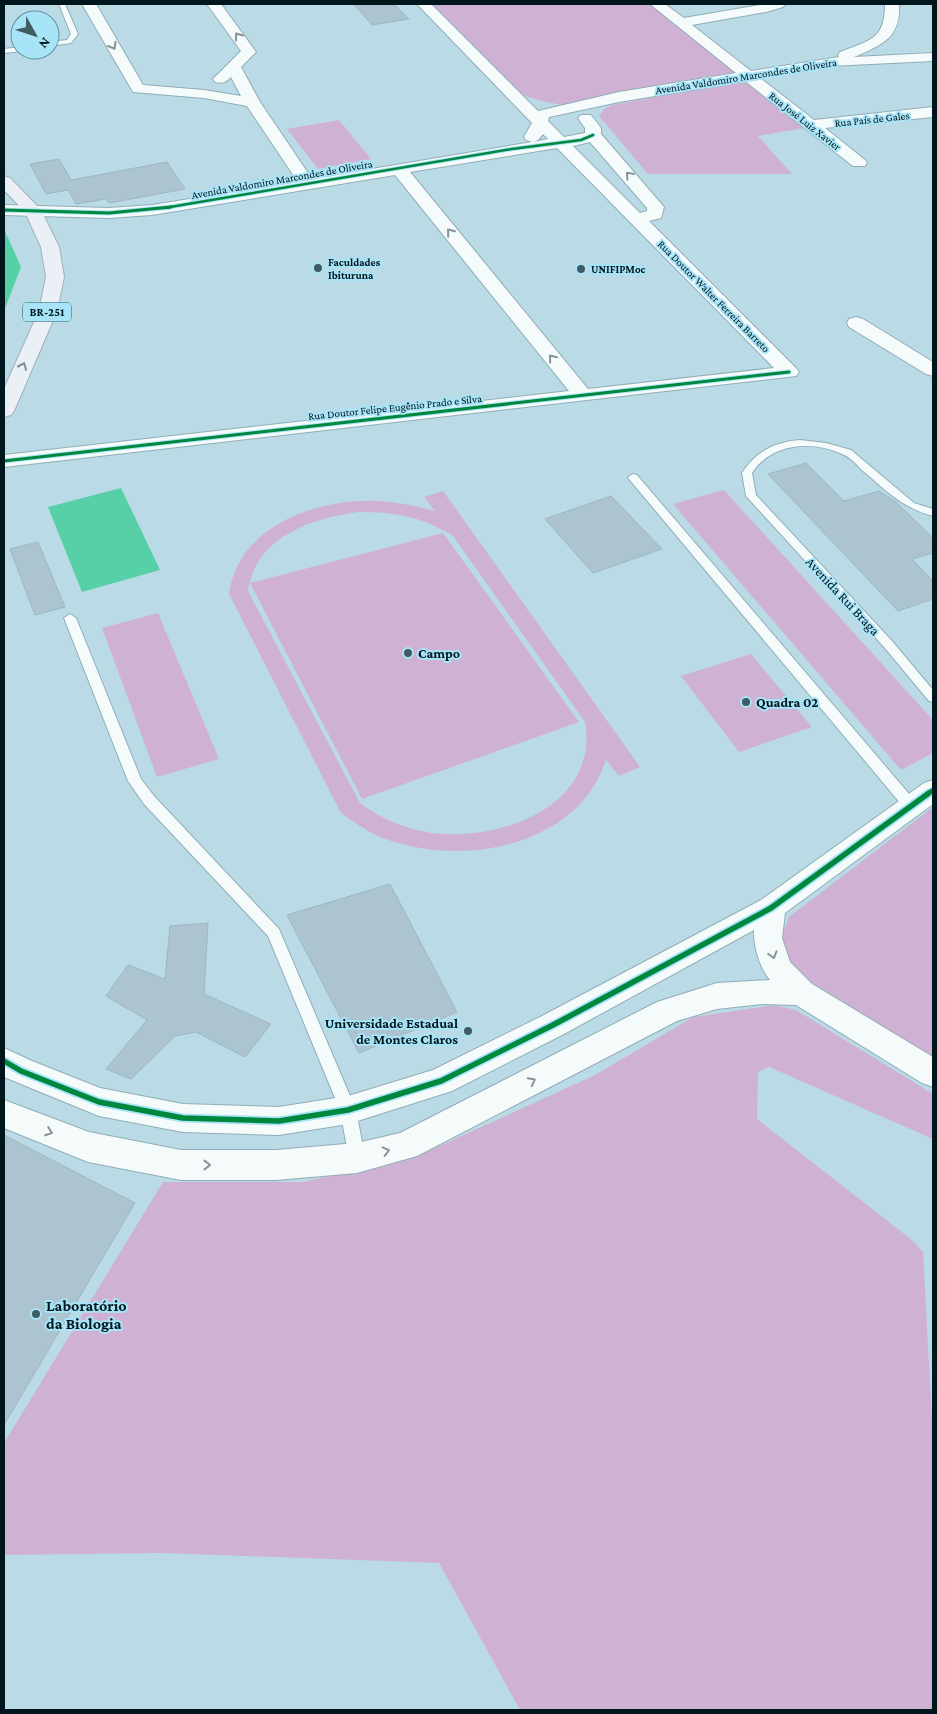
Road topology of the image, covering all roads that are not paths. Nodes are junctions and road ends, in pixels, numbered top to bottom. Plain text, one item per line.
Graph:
1 (62, 4) edge
2 (89, 4) edge
3 (214, 4) edge
4 (424, 4) edge
5 (657, 4) edge
6 (778, 4) edge
7 (892, 4) edge
8 (681, 23) junction
9 (877, 42) junction
10 (60, 43) edge
11 (933, 57) edge
12 (910, 58) junction
13 (830, 62) junction
14 (233, 66) junction
15 (746, 74) junction
16 (244, 87) junction
17 (505, 88) junction
18 (204, 94) junction
19 (224, 97) junction
20 (619, 97) junction
21 (252, 102) junction
22 (561, 109) junction
23 (933, 112) edge
24 (586, 118) junction
25 (539, 123) junction
26 (811, 125) junction
27 (593, 135) junction
28 (561, 142) junction
29 (512, 149) junction
30 (858, 163) dead end
31 (398, 169) junction
32 (4, 181) edge
33 (308, 185) junction
34 (649, 198) junction
35 (622, 203) junction
36 (5, 210) edge
37 (33, 210) junction
38 (638, 219) junction
39 (856, 323) dead end
40 (933, 370) edge
41 (789, 372) joint
42 (583, 396) junction
43 (4, 411) edge
44 (4, 462) edge
45 (633, 477) dead end
46 (933, 513) edge
47 (70, 618) dead end
48 (933, 698) edge
49 (922, 798) edge
50 (772, 908) junction
51 (801, 993) junction
52 (4, 1061) edge
53 (933, 1073) edge
54 (348, 1110) junction
55 (4, 1114) edge
56 (357, 1158) junction

1 - 10 lane
2 -> 18 street
14 -> 3 street
4 - 17 street, Rua Doutor Walter Ferreira Barreto
5 - 8 street, Rua José Luiz Xavier
6 - 8 street
7 - 9 street
8 - 15 street, Rua José Luiz Xavier
9 - 12 street
9 - 13 street
11 - 12 street, Avenida Valdomiro Marcondes de Oliveira
12 - 13 street, Avenida Valdomiro Marcondes de Oliveira
13 - 15 street, Avenida Valdomiro Marcondes de Oliveira
14 - 16 street
14 - 18 street
15 - 20 street, Avenida Valdomiro Marcondes de Oliveira
15 - 26 street, Rua José Luiz Xavier
16 - 19 street
16 - 21 street
17 - 22 street, Rua Doutor Walter Ferreira Barreto
17 - 25 street, Rua Doutor Walter Ferreira Barreto
18 - 19 street
19 - 21 street
20 - 22 street, Avenida Valdomiro Marcondes de Oliveira
20 - 24 street, Avenida Valdomiro Marcondes de Oliveira
21 - 33 street
22 - 24 street, Rua Doutor Walter Ferreira Barreto
22 - 25 street, Avenida Valdomiro Marcondes de Oliveira
23 - 26 street, Rua País de Gales
24 - 27 street
25 - 28 street, Rua Doutor Walter Ferreira Barreto
25 - 29 street, Avenida Valdomiro Marcondes de Oliveira
26 - 30 street, Rua José Luiz Xavier
27 - 28 street, Avenida Valdomiro Marcondes de Oliveira
34 -> 27 street
28 - 29 street, Avenida Valdomiro Marcondes de Oliveira
28 - 35 street, Rua Doutor Walter Ferreira Barreto
29 - 31 street, Avenida Valdomiro Marcondes de Oliveira
31 - 33 street, Avenida Valdomiro Marcondes de Oliveira
42 -> 31 street
32 - 37 main road, BR-251
33 - 37 street, Avenida Valdomiro Marcondes de Oliveira
34 - 35 street
34 - 38 street
35 - 38 street, Rua Doutor Walter Ferreira Barreto
36 - 37 street, Avenida Valdomiro Marcondes de Oliveira
43 -> 37 main road, BR-251
38 - 41 street, Rua Doutor Walter Ferreira Barreto
39 - 40 street
41 - 42 street, Rua Doutor Felipe Eugênio Prado e Silva
42 - 44 street, Rua Doutor Felipe Eugênio Prado e Silva
45 - 49 lane
46 - 48 lane, Avenida Rui Braga
47 - 54 lane
49 - 50 street
50 -> 51 street
50 - 54 street
51 - 53 street
56 -> 51 street
52 - 54 street
54 - 56 lane
55 -> 56 street

